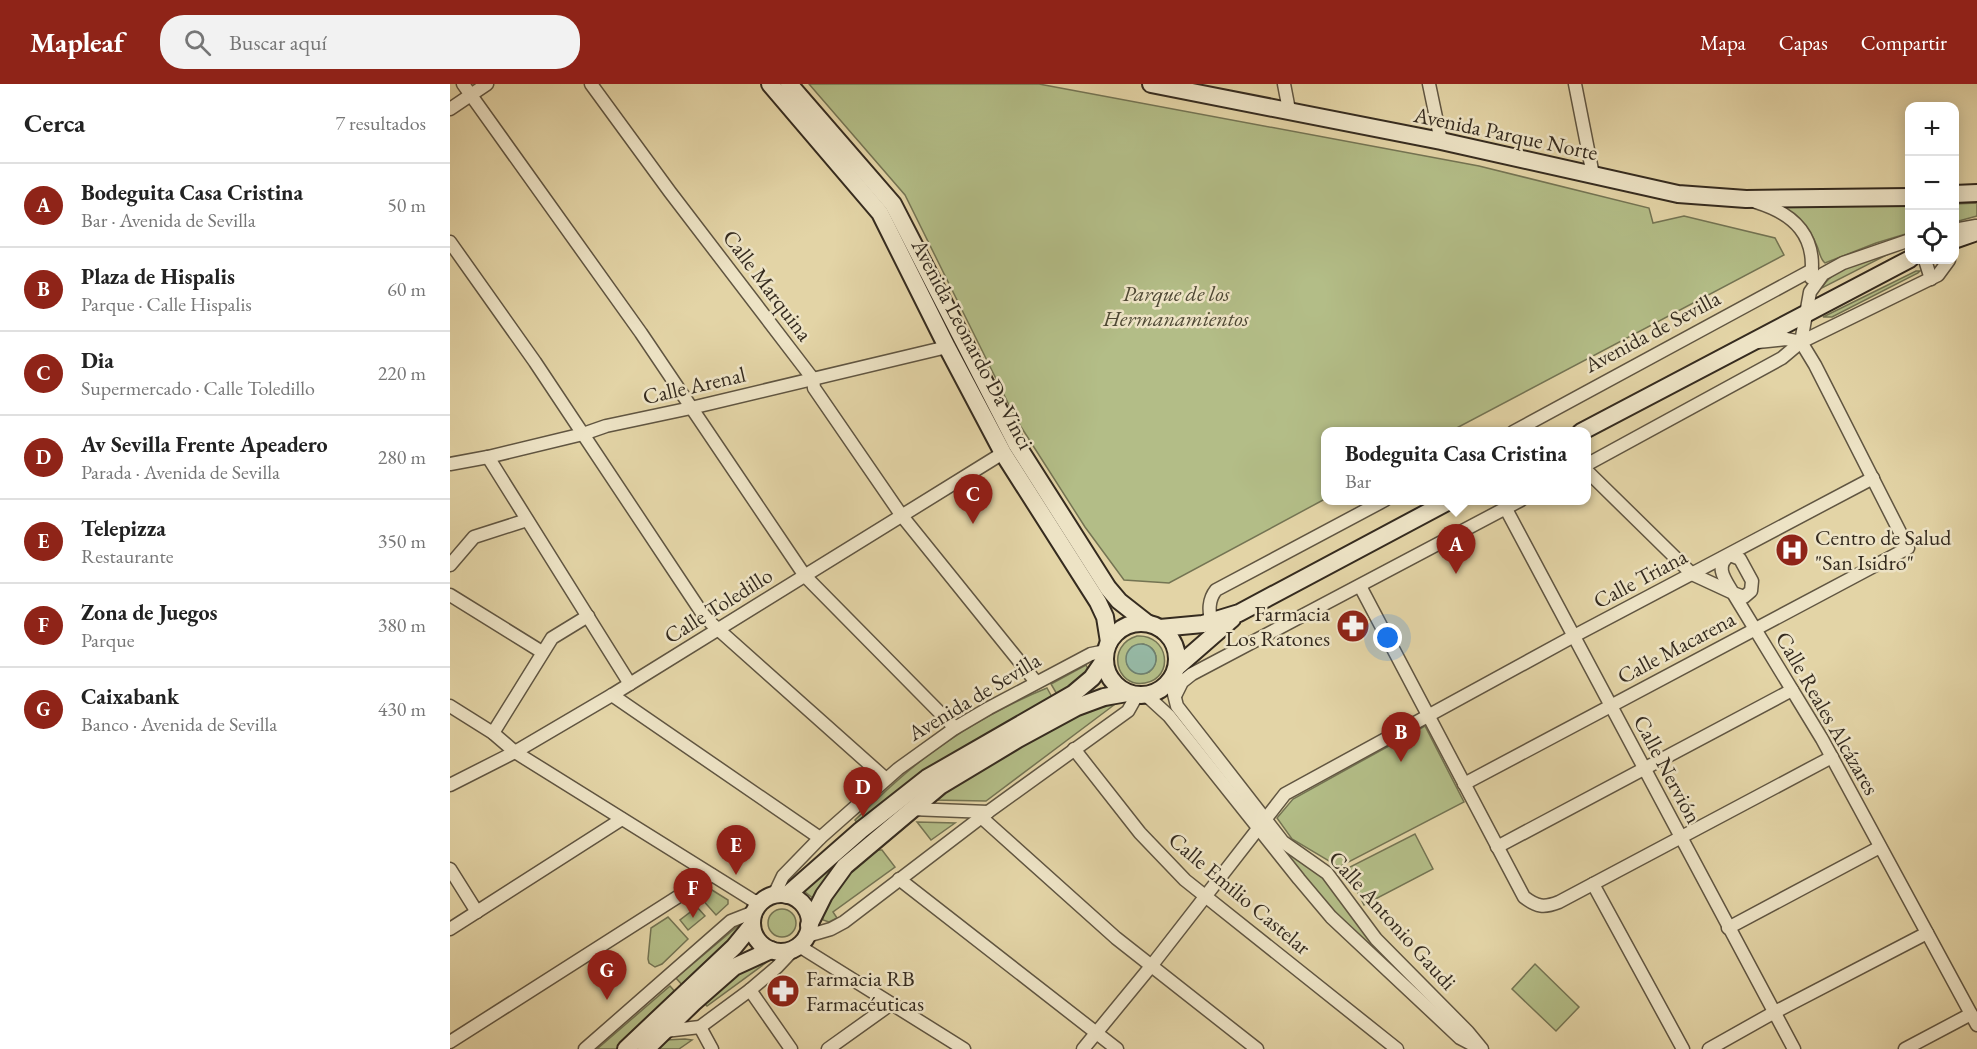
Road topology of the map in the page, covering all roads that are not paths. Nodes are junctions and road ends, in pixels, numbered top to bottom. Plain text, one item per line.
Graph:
1 (463, 84) edge
2 (487, 84) edge
3 (591, 84) edge
4 (770, 84) edge
5 (789, 84) edge
6 (1151, 84) edge
7 (1284, 84) edge
8 (1429, 84) edge
9 (1575, 84) edge
10 (471, 95) junction
11 (450, 110) edge
12 (1289, 110) junction
13 (1441, 141) junction
14 (1593, 175) junction
15 (1977, 193) edge
16 (1959, 194) edge
17 (1905, 197) edge
18 (1746, 199) junction
19 (1905, 241) edge
20 (450, 242) edge
21 (1905, 262) edge
22 (1927, 264) edge
23 (1946, 264) edge
24 (1812, 270) junction
25 (1935, 277) junction
26 (1810, 292) junction
27 (1807, 312) junction
28 (1801, 342) junction
29 (1742, 345) junction
30 (947, 347) junction
31 (813, 379) junction
32 (691, 408) junction
33 (1522, 427) edge
34 (1590, 427) edge
35 (584, 434) junction
36 (1003, 453) junction
37 (488, 457) junction
38 (1591, 463) edge
39 (450, 464) edge
40 (1591, 474) edge
41 (1873, 478) junction
42 (1377, 505) edge
43 (1443, 505) edge
44 (1514, 505) edge
45 (1506, 509) junction
46 (902, 516) junction
47 (527, 520) junction
48 (1728, 556) junction
49 (450, 565) edge
50 (1692, 574) junction
51 (805, 576) junction
52 (1360, 586) junction
53 (1733, 593) junction
54 (450, 595) edge
55 (1239, 613) junction
56 (588, 616) junction
57 (1211, 622) junction
58 (1154, 626) junction
59 (718, 629) junction
60 (1755, 629) junction
61 (1574, 636) junction
62 (1107, 651) junction
63 (542, 652) junction
64 (1209, 666) junction
65 (1175, 672) junction
66 (1036, 682) junction
67 (630, 684) junction
68 (1792, 690) junction
69 (612, 695) junction
70 (1142, 697) junction
71 (1176, 702) junction
72 (1611, 705) junction
73 (450, 706) edge
74 (1128, 711) junction
75 (1427, 716) junction
76 (955, 728) junction
77 (493, 733) junction
78 (1074, 749) junction
79 (515, 752) junction
80 (1832, 757) junction
81 (1644, 770) junction
82 (886, 779) junction
83 (1464, 784) junction
84 (450, 785) edge
85 (911, 809) junction
86 (985, 815) junction
87 (622, 819) junction
88 (1262, 825) junction
89 (820, 838) junction
90 (1680, 838) junction
91 (1497, 847) junction
92 (1880, 847) junction
93 (450, 869) edge
94 (712, 875) junction
95 (899, 879) junction
96 (1593, 884) junction
97 (1205, 896) junction
98 (766, 905) junction
99 (477, 912) junction
100 (1728, 928) junction
101 (450, 929) edge
102 (1927, 933) junction
103 (802, 939) junction
104 (771, 950) junction
105 (1152, 965) junction
106 (750, 990) junction
107 (891, 1004) junction
108 (1773, 1012) junction
109 (1974, 1020) edge
110 (700, 1027) junction
111 (664, 1031) junction
112 (1096, 1032) junction
113 (450, 1042) edge
114 (585, 1049) edge
115 (626, 1049) edge
116 (646, 1049) edge
117 (712, 1049) edge
118 (791, 1049) edge
119 (828, 1049) edge
120 (964, 1049) edge
121 (1083, 1049) edge
122 (1117, 1049) edge
123 (1257, 1049) edge
124 (1397, 1049) edge
125 (1482, 1049) edge
126 (1683, 1049) edge
127 (1709, 1049) edge
128 (1794, 1049) edge
129 (1905, 1049) edge

1 - 10 street
2 - 10 street
3 - 31 street, Calle Marquina
4 - 30 main road, Avenida Leonardo Da Vinci
5 - 58 main road, Avenida Leonardo Da Vinci
6 - 12 main road, Avenida Parque Norte
7 - 12 street
8 - 13 street
9 - 14 street
10 - 11 street
10 - 32 street
12 - 13 main road, Avenida Parque Norte
13 - 14 main road, Avenida Parque Norte
14 - 18 main road, Avenida Parque Norte
15 - 16 main road
17 - 18 main road, Avenida Parque Norte
18 - 24 street
19 - 26 street
20 - 35 street
21 - 27 main road
22 - 25 street
23 - 25 street
24 - 26 street
24 - 33 street, Avenida de Sevilla
25 - 28 street
26 - 27 street
27 - 28 street
27 - 29 main road
28 - 29 street
28 - 38 street
28 - 41 street
29 - 34 main road
30 - 31 street, Calle Arenal
30 - 36 main road, Avenida Leonardo Da Vinci
31 - 32 street, Calle Arenal
31 - 46 street, Calle Marquina
32 - 35 street, Calle Arenal
32 - 51 street
35 - 37 street, Calle Arenal
35 - 59 street
36 - 46 street, Calle Toledillo
36 - 62 main road, Avenida Leonardo Da Vinci
37 - 39 street, Calle Arenal
37 - 47 street
40 - 50 street
41 - 48 street, Calle Triana
41 - 60 street, Calle Macarena
42 - 57 street
43 - 55 main road
44 - 45 street
45 - 52 street
45 - 61 street, Calle Nervión
46 - 51 street, Calle Toledillo
46 - 66 street, Calle Marquina
47 - 49 street
47 - 56 street
48 - 50 street, Calle Triana
48 - 53 street, Calle Reales Alcázares
48 - 53 street
50 - 53 street
50 - 61 street, Calle Triana
51 - 59 street, Calle Toledillo
51 - 76 street
52 - 64 street
52 - 75 street
53 - 60 street, Calle Reales Alcázares
54 - 63 street
55 - 57 main road
55 - 65 main road
56 - 63 street
56 - 67 street
57 - 58 main road
58 - 62 main road
58 - 65 main road
59 - 67 street, Calle Toledillo
59 - 82 street
60 - 68 street, Calle Reales Alcázares
60 - 72 street, Calle Macarena
61 - 72 street, Calle Nervión
61 - 75 street, Calle Triana
62 - 66 street, Avenida de Sevilla
62 - 70 main road
62 - 98 main road, Avenida de Sevilla
63 - 77 street
64 - 65 street
64 - 71 street
65 - 70 main road
65 - 71 street
66 - 76 street, Avenida de Sevilla
67 - 69 street, Calle Toledillo
68 - 80 street, Calle Reales Alcázares
68 - 81 street
69 - 79 street, Calle Toledillo
69 - 89 street
70 - 74 street
70 - 74 street
70 - 85 main road
70 - 88 street, Calle Antonio Gaudi
71 - 88 street, Calle Antonio Gaudi
72 - 81 street, Calle Nervión
72 - 83 street, Calle Macarena
73 - 77 street
74 - 78 street
75 - 83 street
75 - 88 street, Calle Triana
76 - 82 street, Avenida de Sevilla
77 - 79 street
78 - 86 street
78 - 97 street, Calle Emilio Castelar
79 - 84 street, Calle Toledillo
79 - 87 street
80 - 90 street
80 - 92 street, Calle Reales Alcázares
81 - 90 street, Calle Nervión
81 - 91 street
82 - 89 street, Avenida de Sevilla
83 - 91 street
85 - 86 street
85 - 103 main road
86 - 95 street
86 - 105 street
87 - 94 street
87 - 99 street
88 - 97 street, Calle Triana
88 - 125 street, Calle Antonio Gaudi
88 - 125 street, Calle Antonio Gaudi
89 - 98 street, Avenida de Sevilla
90 - 96 street
90 - 100 street, Calle Nervión
91 - 96 street
92 - 100 street
92 - 102 street, Calle Reales Alcázares
93 - 99 street
94 - 98 street
94 - 113 street
95 - 103 street
95 - 112 street
96 - 126 street
97 - 105 street, Calle Triana
97 - 124 street, Calle Emilio Castelar
98 - 103 main road
98 - 104 main road
98 - 114 street, Avenida de Sevilla
98 - 115 main road, Avenida de Sevilla
99 - 101 street
100 - 108 street, Calle Nervión
102 - 108 street
102 - 109 street, Calle Reales Alcázares
103 - 104 main road
103 - 106 street
103 - 107 street
104 - 111 main road
105 - 112 street, Calle Triana
105 - 123 street
106 - 110 street
106 - 118 street
107 - 119 street
107 - 120 street
108 - 127 street
108 - 128 street, Calle Nervión
109 - 129 street
110 - 111 street
110 - 117 street
111 - 116 main road
112 - 121 street, Calle Triana
112 - 122 street

